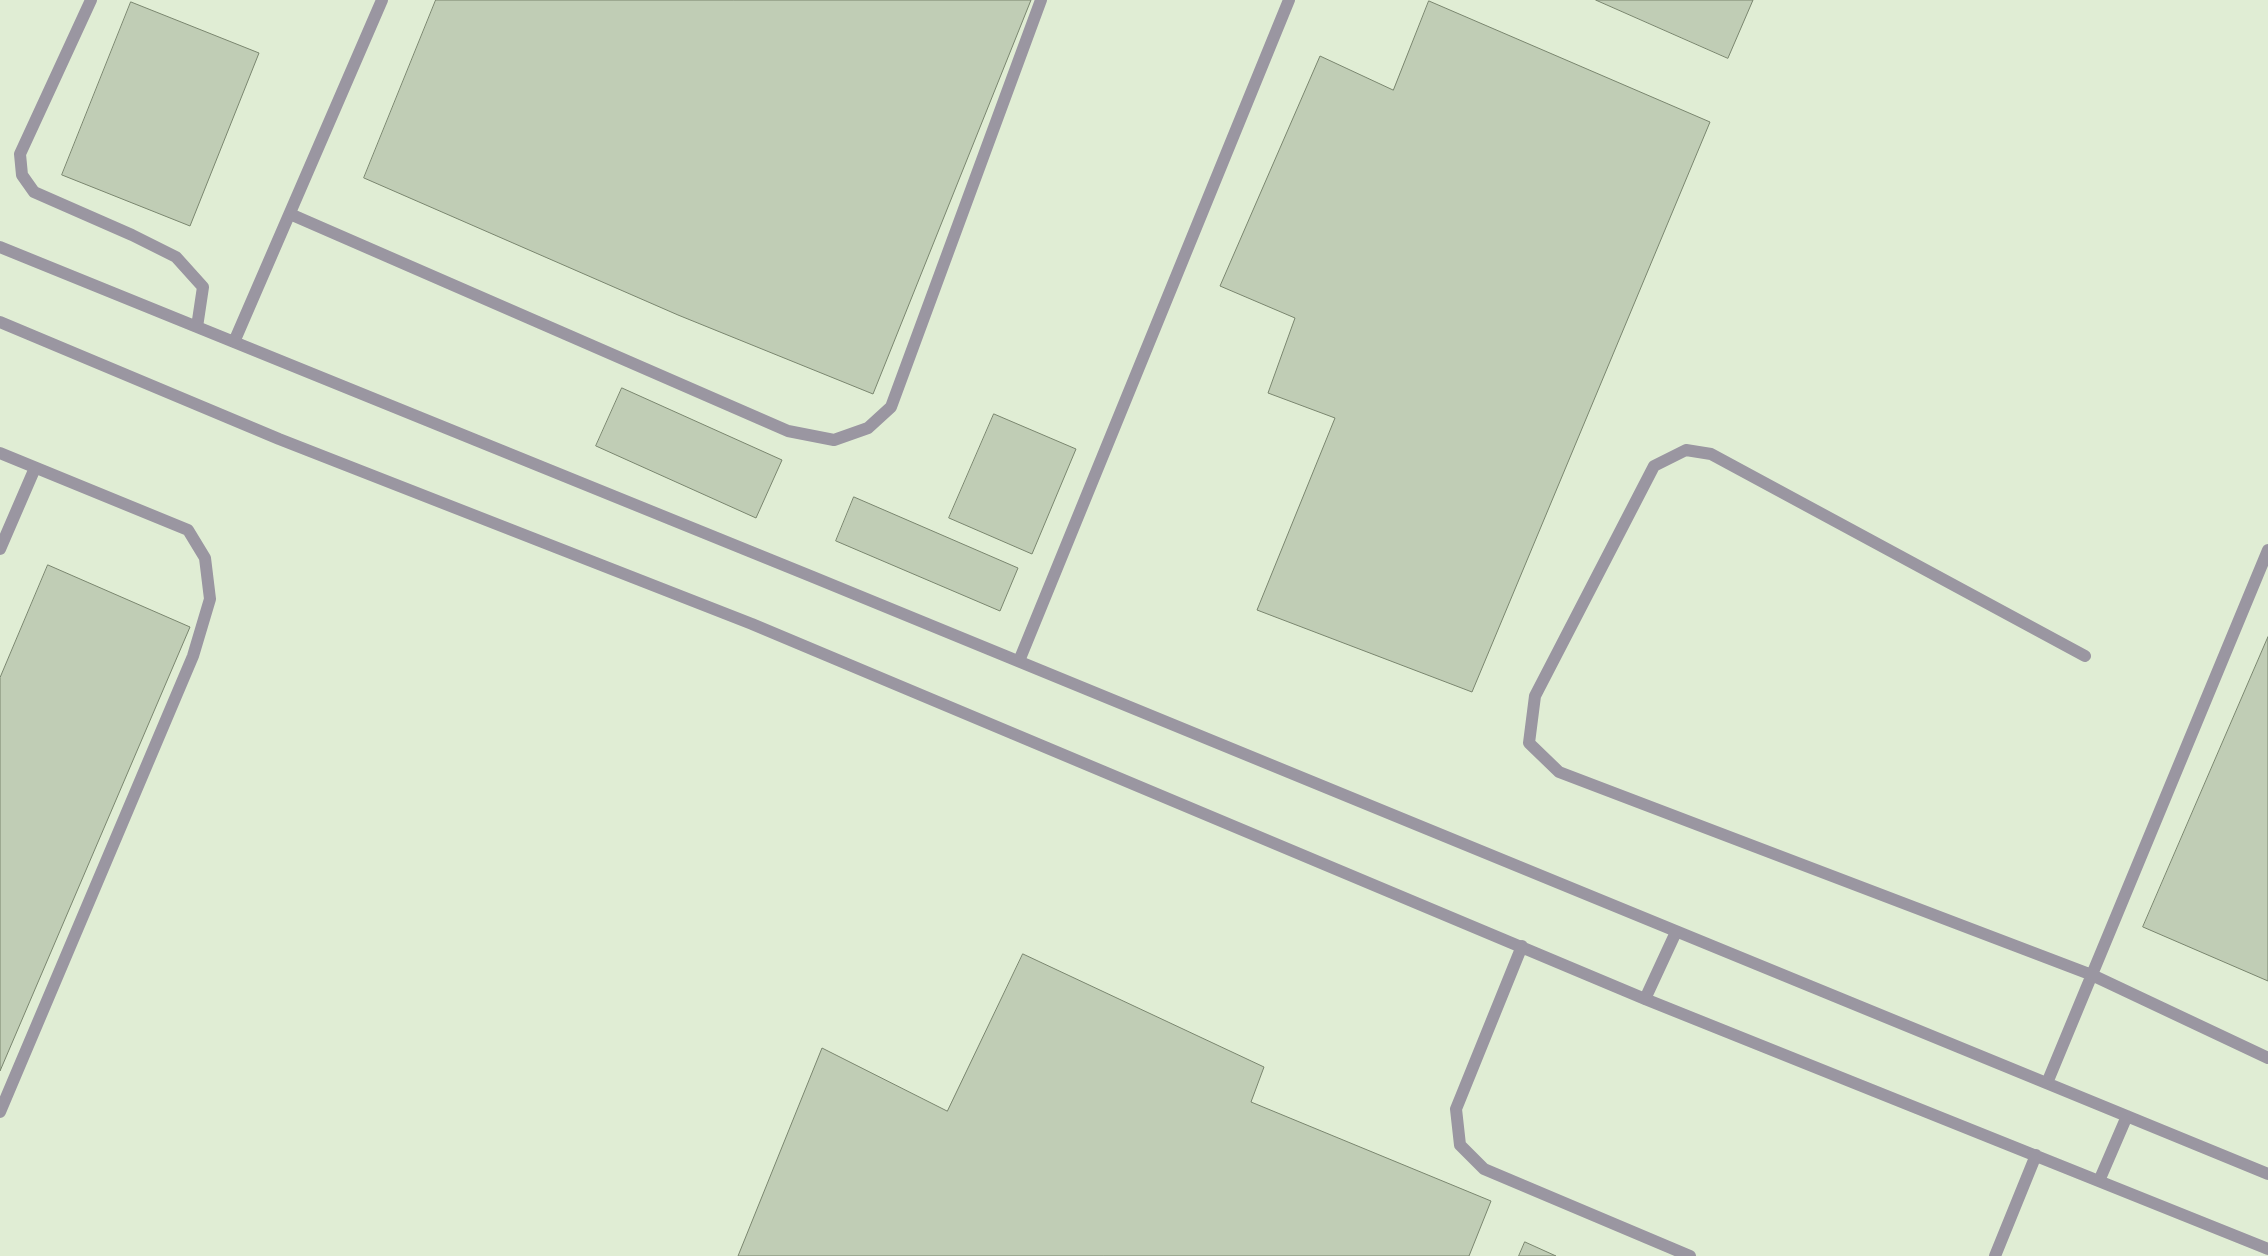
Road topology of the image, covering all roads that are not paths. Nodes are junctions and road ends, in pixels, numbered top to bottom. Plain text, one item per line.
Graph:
1 (91, 0) edge
2 (382, 0) edge
3 (1042, 0) edge
4 (1289, 0) edge
5 (290, 214) junction
6 (0, 247) edge
7 (0, 322) edge
8 (197, 327) junction
9 (234, 342) junction
10 (0, 453) edge
11 (35, 468) junction
12 (0, 549) edge
13 (2268, 550) edge
14 (2085, 656) dead end
15 (1019, 661) junction
16 (1676, 932) junction
17 (1522, 946) junction
18 (2092, 975) junction
19 (1645, 999) junction
20 (2268, 1058) edge
21 (2047, 1084) junction
22 (0, 1112) edge
23 (2127, 1116) junction
24 (2036, 1156) junction
25 (2268, 1174) edge
26 (2099, 1181) junction
27 (2268, 1249) edge
28 (1690, 1256) edge
29 (1995, 1256) edge

1 - 8 street
2 - 5 street
3 - 5 street
4 - 15 street
5 - 9 street
6 - 8 street
7 - 17 street
8 - 9 street
9 - 15 street
10 - 11 street
11 - 12 street
11 - 22 street
13 - 18 street
14 - 18 street
15 - 16 street
16 - 19 street
16 - 21 street
17 - 19 street
17 - 28 street
18 - 20 street
18 - 21 street
19 - 24 street
21 - 23 street
23 - 25 street
23 - 26 street
24 - 26 street
24 - 29 street
26 - 27 street

